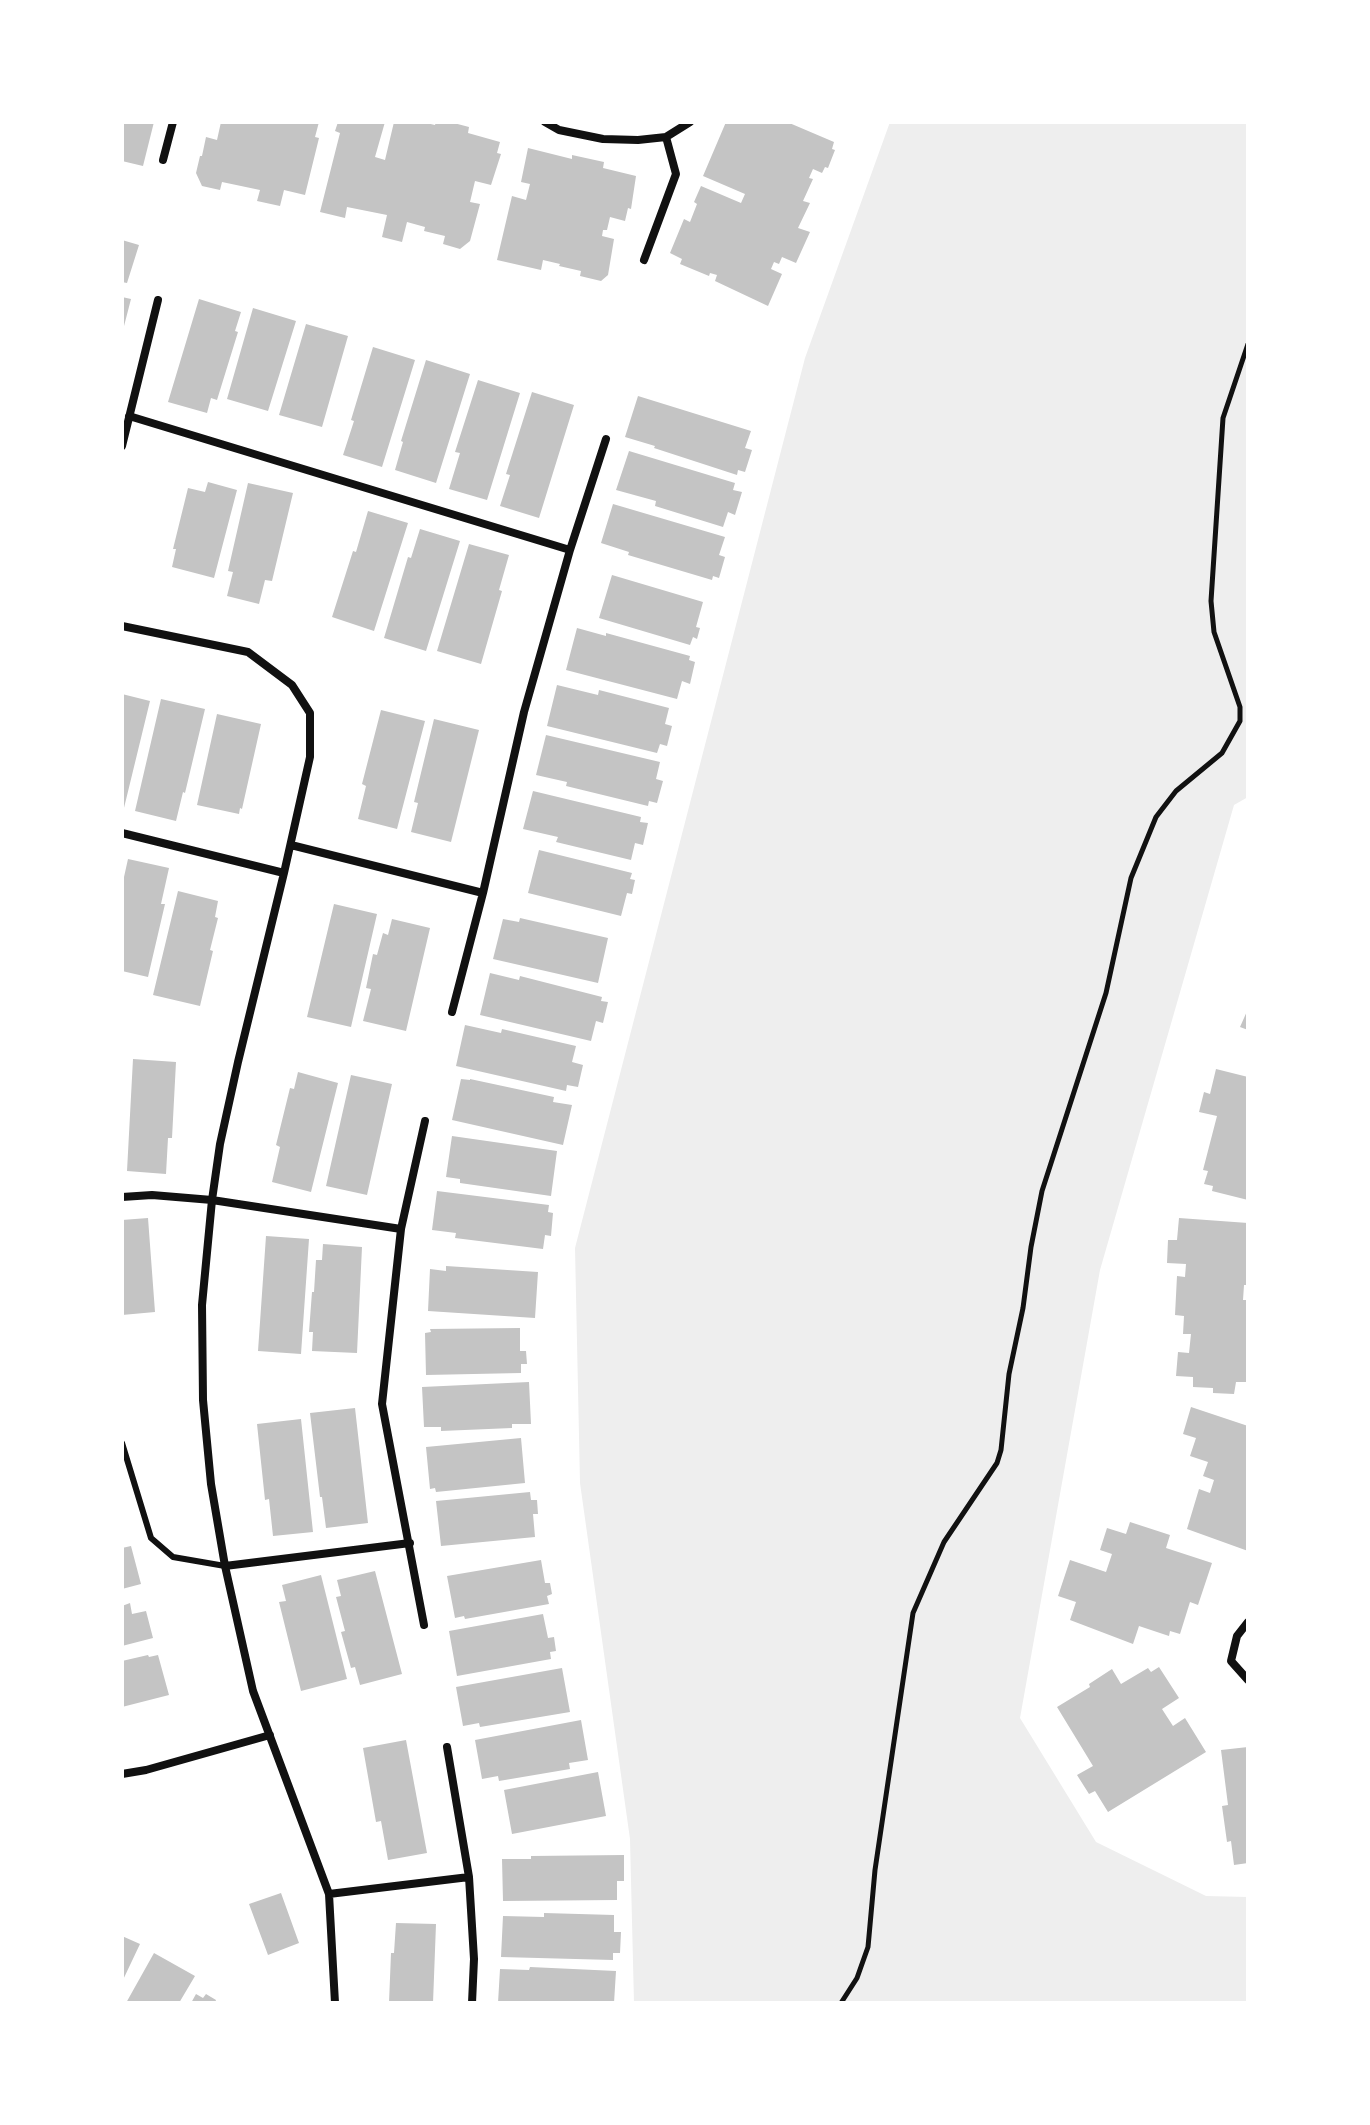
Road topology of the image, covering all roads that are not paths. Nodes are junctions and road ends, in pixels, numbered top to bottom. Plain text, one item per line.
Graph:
1 (173, 122) edge
2 (545, 122) edge
3 (690, 122) edge
4 (666, 137) junction
5 (163, 160) dead end
6 (644, 260) dead end
7 (158, 300) dead end
8 (129, 416) junction
9 (606, 439) dead end
10 (122, 446) edge
11 (570, 550) junction
12 (122, 626) edge
13 (122, 833) edge
14 (291, 845) junction
15 (284, 873) junction
16 (483, 893) junction
17 (452, 1012) dead end
18 (425, 1121) dead end
19 (122, 1197) edge
20 (212, 1200) junction
21 (401, 1229) junction
22 (122, 1443) edge
23 (410, 1543) junction
24 (225, 1566) junction
25 (1248, 1622) edge
26 (424, 1625) dead end
27 (1248, 1680) edge
28 (270, 1735) junction
29 (447, 1747) dead end
30 (122, 1774) edge
31 (469, 1877) junction
32 (329, 1894) junction
33 (335, 2003) edge
34 (472, 2003) edge

1 - 5 street
2 - 4 street
3 - 4 street
4 - 6 street
7 - 8 street
8 - 10 street
8 - 11 street
9 - 11 street
11 - 16 street
12 - 14 street
13 - 15 street
14 - 15 street
14 - 16 street
15 - 20 street
16 - 17 street
18 - 21 street
19 - 20 street
20 - 21 street
20 - 24 street
21 - 23 street
22 - 24 lane
23 - 24 street
23 - 26 street
24 - 28 street
25 - 27 street
28 - 30 street
28 - 32 street
29 - 31 street
31 - 32 street
31 - 34 street
32 - 33 street

